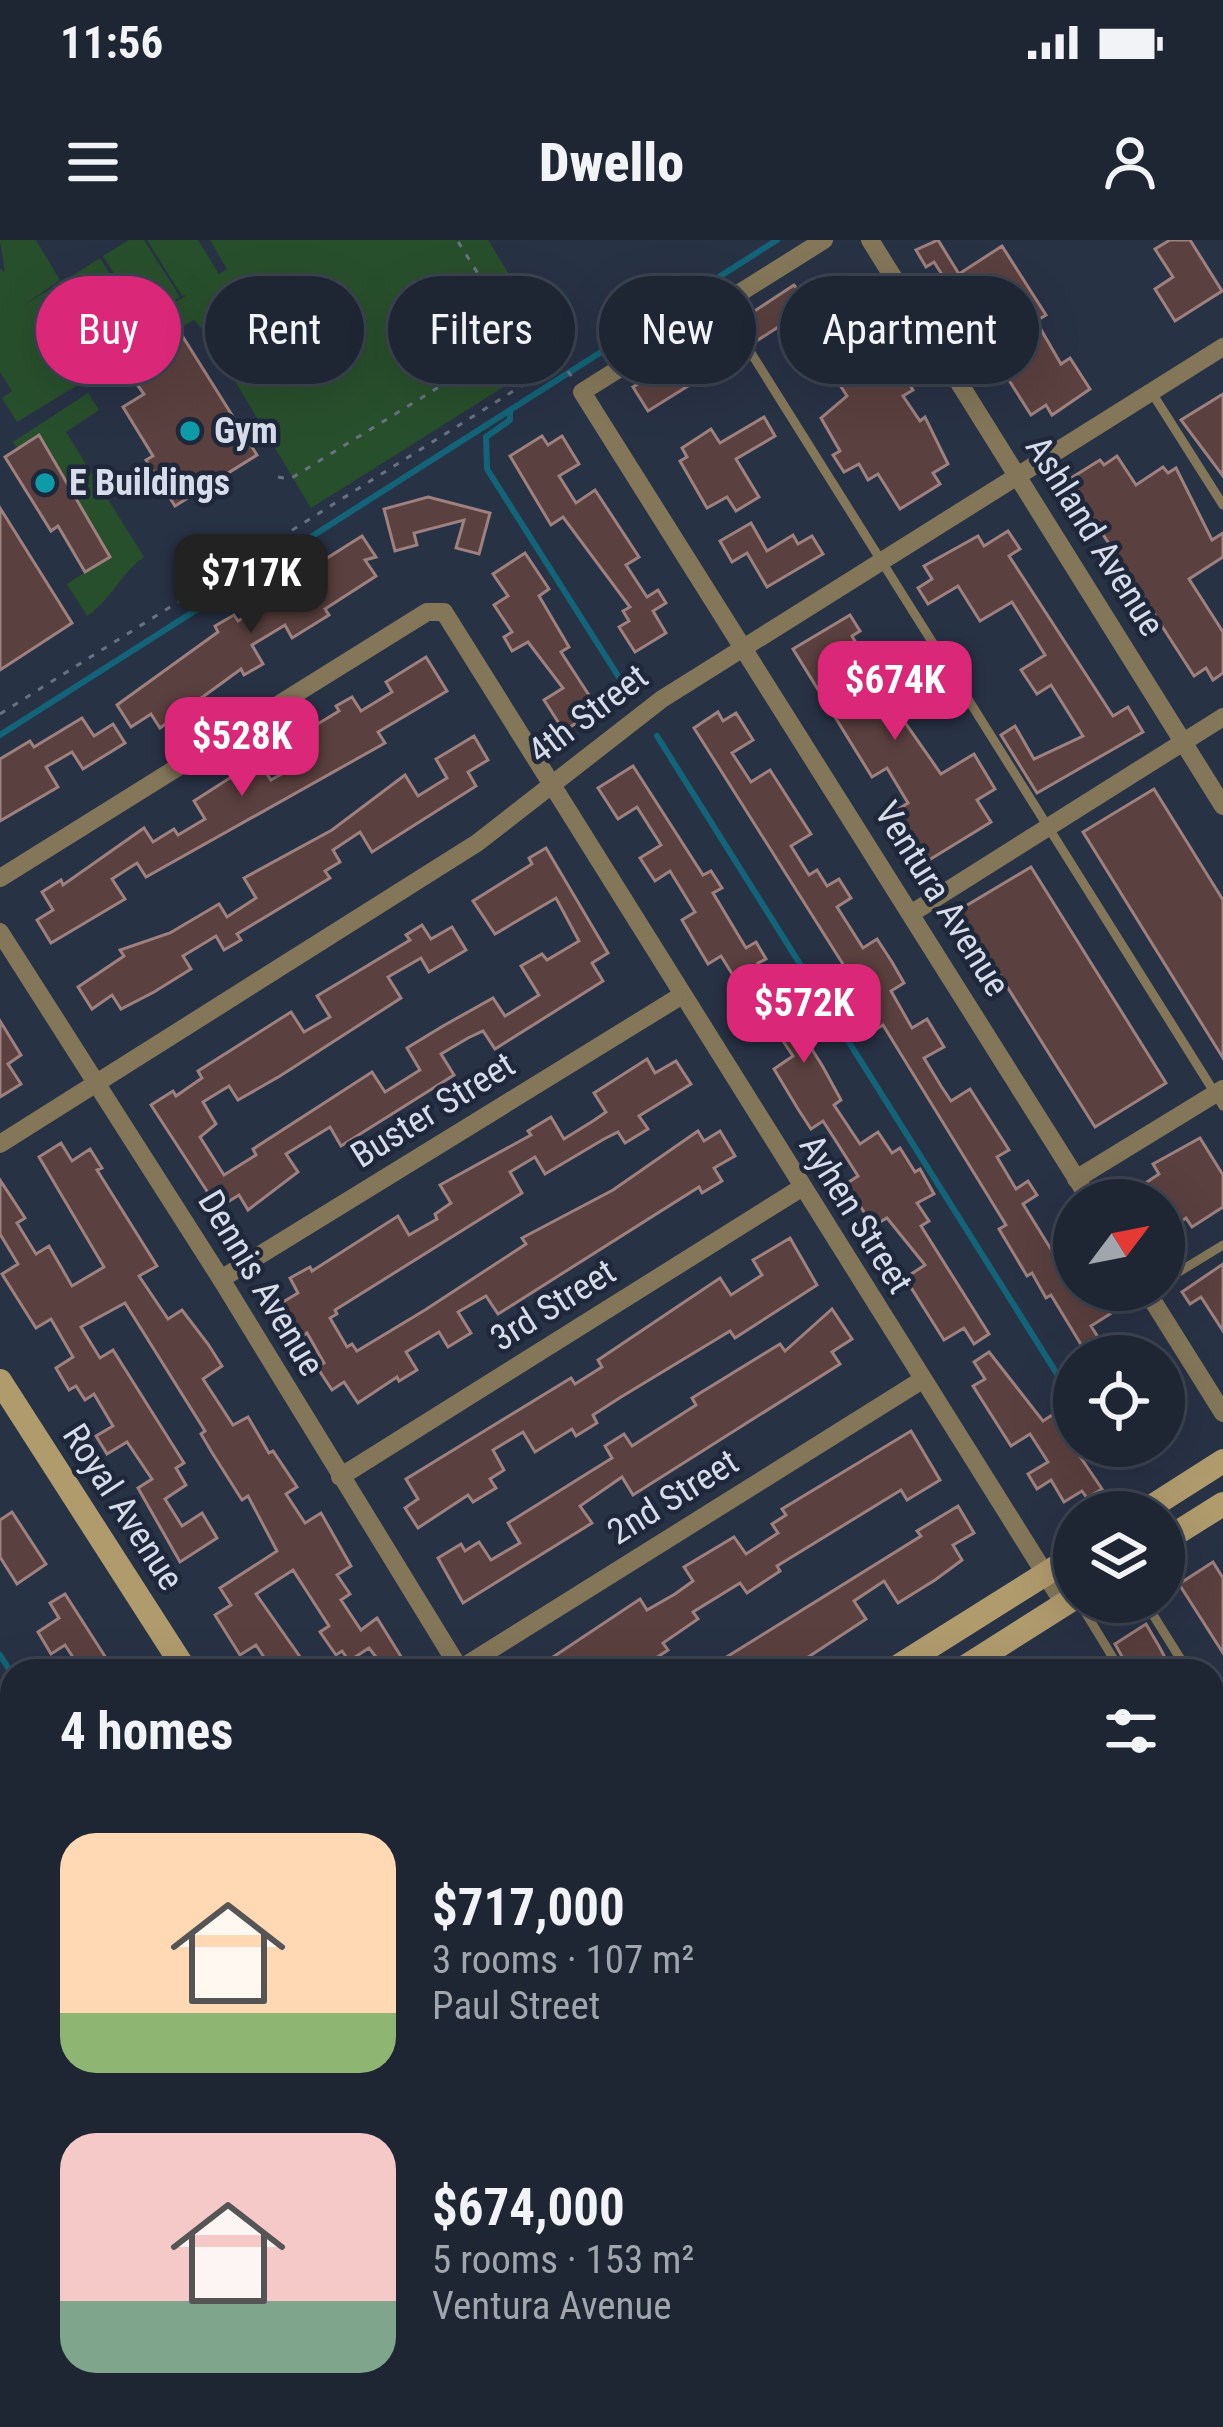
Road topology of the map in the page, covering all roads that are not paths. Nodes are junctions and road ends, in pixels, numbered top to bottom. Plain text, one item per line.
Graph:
1 (824, 240) edge
2 (871, 240) edge
3 (756, 283) edge
4 (1223, 347) edge
5 (756, 361) edge
6 (599, 381) edge
7 (1152, 393) junction
8 (1019, 476) junction
9 (1223, 505) edge
10 (882, 562) junction
11 (744, 646) junction
12 (1223, 717) edge
13 (1183, 742) junction
14 (550, 783) junction
15 (1223, 806) edge
16 (1049, 828) junction
17 (0, 878) edge
18 (912, 913) junction
19 (0, 932) edge
20 (680, 997) junction
21 (98, 1083) junction
22 (1220, 1096) edge
23 (0, 1144) edge
24 (1076, 1179) joint
25 (800, 1188) junction
26 (1223, 1245) edge
27 (1185, 1268) edge
28 (221, 1279) junction
29 (1165, 1311) edge
30 (922, 1380) junction
31 (0, 1381) edge
32 (1223, 1413) edge
33 (1223, 1461) edge
34 (340, 1477) junction
35 (1176, 1491) edge
36 (1223, 1504) edge
37 (1185, 1528) edge
38 (1053, 1569) edge
39 (1045, 1574) junction
40 (1053, 1582) edge
41 (1053, 1613) edge
42 (1087, 1623) edge
43 (1157, 1623) edge
44 (178, 1659) edge
45 (453, 1659) edge
46 (478, 1659) edge
47 (910, 1659) edge
48 (978, 1659) edge
49 (1113, 1659) edge
50 (1180, 1659) edge

1 - 3 street
2 - 8 street, Ashland Avenue
4 - 7 street, 4th Street
5 - 10 lane
6 - 11 street, Ventura Avenue
7 - 8 street, 4th Street
7 - 9 lane
8 - 10 street, 4th Street
8 - 13 street, Ashland Avenue
10 - 11 street, 4th Street
10 - 16 lane
11 - 14 street, 4th Street
11 - 18 street, Ventura Avenue
12 - 13 street
13 - 15 street, Ashland Avenue
13 - 16 street
14 - 17 street, Ayhen Street
14 - 20 street, Ayhen Street
14 - 21 street, 4th Street
16 - 18 street
16 - 22 lane
18 - 24 street, Ventura Avenue
19 - 21 street, Dennis Avenue
20 - 25 street, Ayhen Street
20 - 28 street, Buster Street
21 - 23 street, 4th Street
21 - 28 street, Dennis Avenue
22 - 24 street
25 - 30 street, Ayhen Street
25 - 34 street, 3rd Street
26 - 27 lane
28 - 34 street, Dennis Avenue
29 - 32 street
30 - 39 street, Ayhen Street
30 - 46 street, 2nd Street
31 - 44 main road, Royal Avenue
33 - 35 main road
34 - 45 street, Dennis Avenue
36 - 37 main road
38 - 39 main road
39 - 40 street, Ayhen Street
39 - 47 main road
41 - 48 main road
42 - 49 lane
43 - 50 lane

